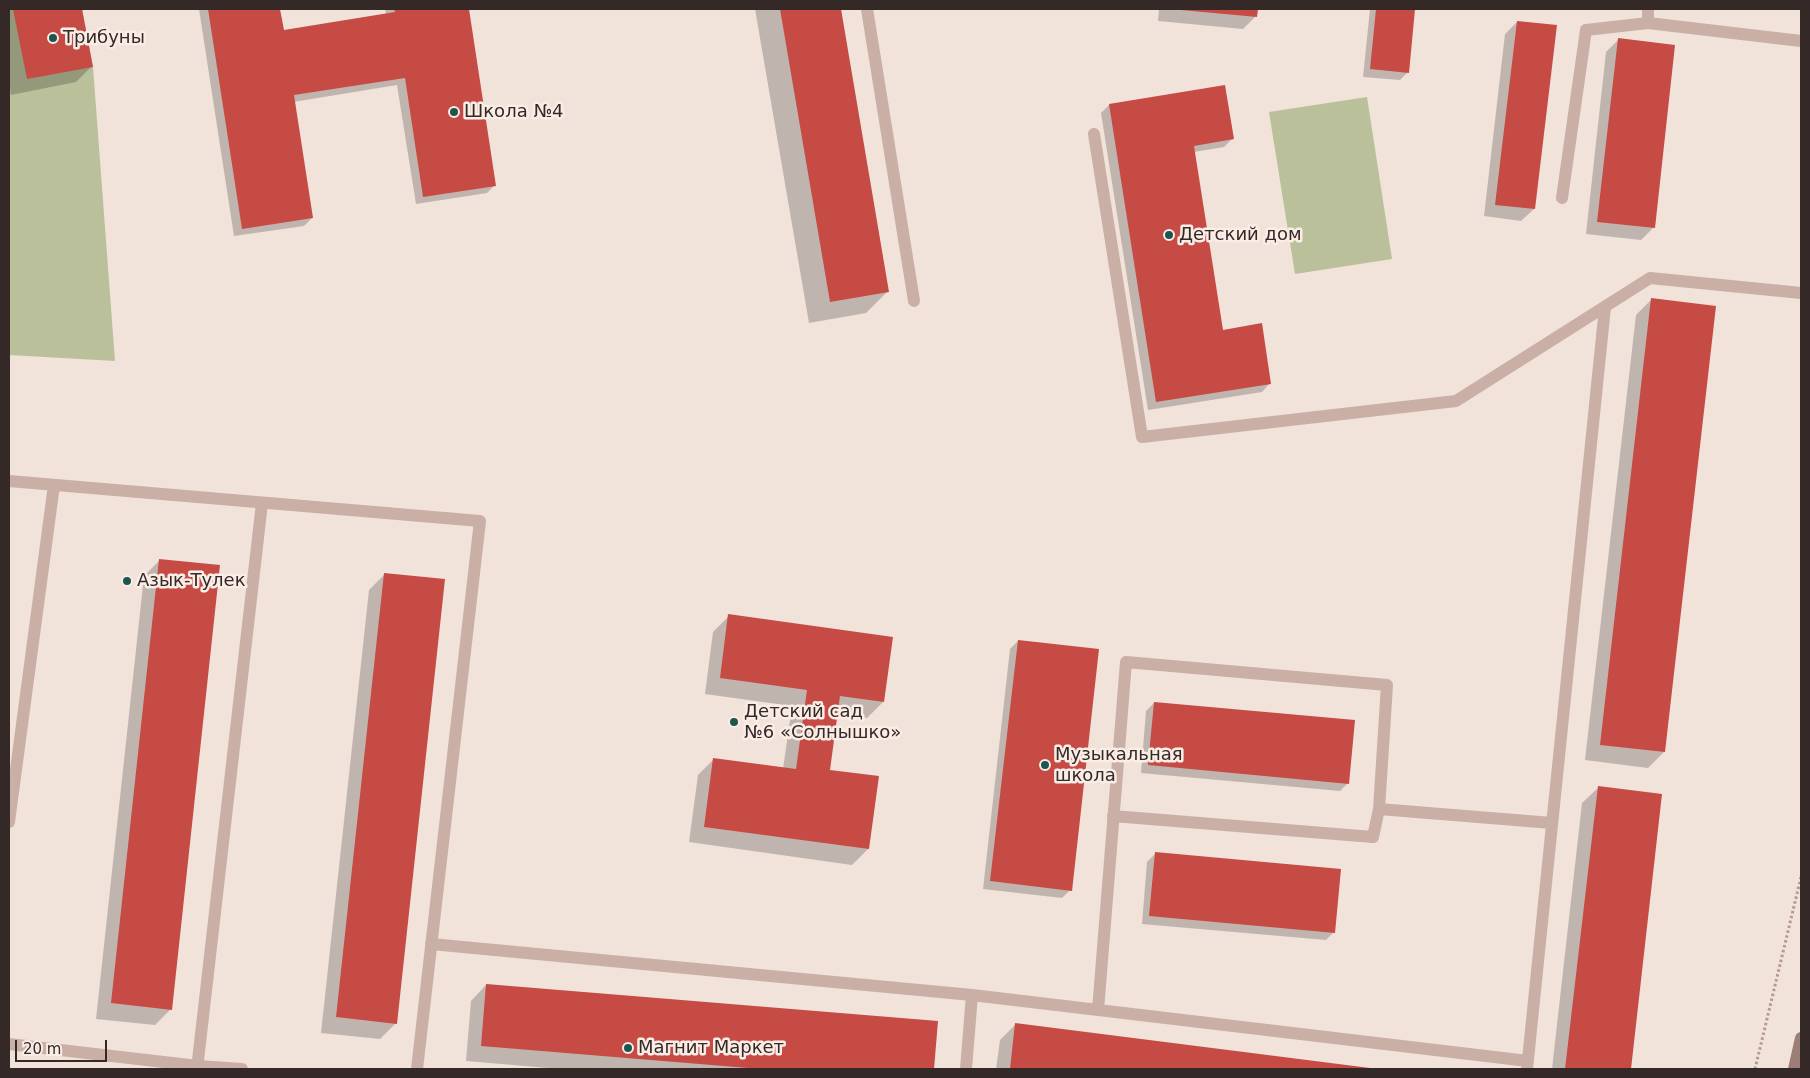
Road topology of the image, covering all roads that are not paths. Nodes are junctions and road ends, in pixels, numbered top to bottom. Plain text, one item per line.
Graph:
1 (867, 9) edge
2 (1648, 9) edge
3 (1648, 23) junction
4 (1801, 42) edge
5 (1094, 134) dead end
6 (1562, 198) dead end
7 (1801, 293) edge
8 (914, 301) dead end
9 (1605, 307) junction
10 (9, 481) edge
11 (54, 485) junction
12 (262, 503) junction
13 (1379, 809) junction
14 (1113, 816) junction
15 (9, 822) edge
16 (1552, 823) junction
17 (431, 944) junction
18 (972, 995) junction
19 (1098, 1010) junction
20 (1801, 1038) edge
21 (9, 1044) edge
22 (1528, 1065) edge
23 (197, 1068) edge
24 (242, 1069) edge
25 (417, 1069) edge
26 (966, 1069) edge
27 (1794, 1069) edge

1 - 8 lane
2 - 3 lane
3 - 4 lane
3 - 6 lane
5 - 9 lane
7 - 9 lane
9 - 16 lane
10 - 11 lane
11 - 12 lane
11 - 15 lane
12 - 17 lane
12 - 23 lane
13 - 14 lane
13 - 14 lane
13 - 16 lane
14 - 19 lane
16 - 22 lane
17 - 18 lane
17 - 25 lane
18 - 19 lane
18 - 26 lane
19 - 22 lane
20 - 27 main road
21 - 23 lane
23 - 24 lane

